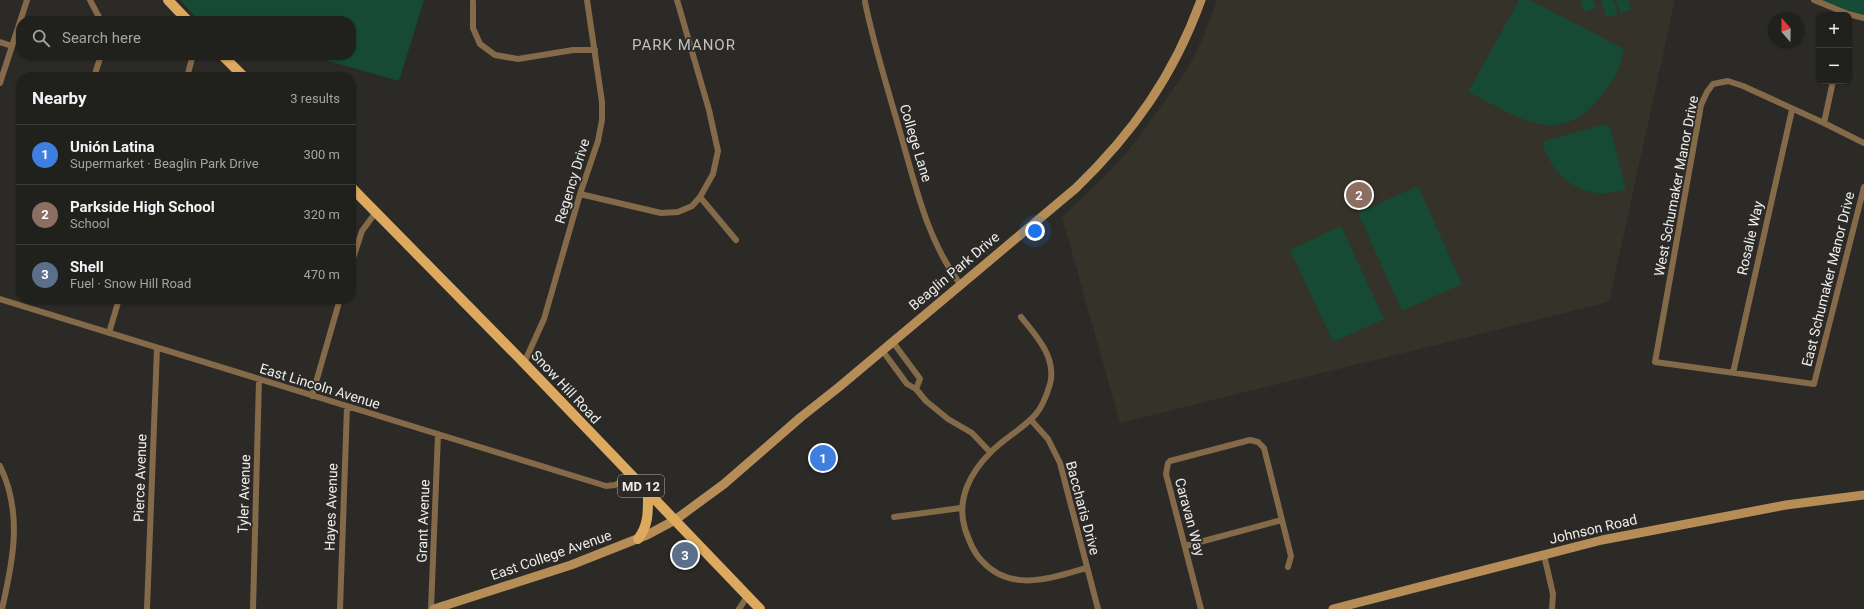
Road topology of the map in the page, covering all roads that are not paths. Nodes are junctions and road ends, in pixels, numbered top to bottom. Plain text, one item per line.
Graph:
1 (26, 0) edge
2 (90, 0) edge
3 (168, 0) edge
4 (587, 0) edge
5 (677, 0) edge
6 (1201, 0) edge
7 (1814, 0) edge
8 (473, 2) dead end
9 (865, 2) dead end
10 (1841, 12) edge
11 (21, 16) edge
12 (98, 16) edge
13 (183, 16) edge
14 (1852, 16) edge
15 (1864, 18) edge
16 (16, 33) edge
17 (0, 42) edge
18 (12, 46) junction
19 (595, 50) junction
20 (99, 60) edge
21 (192, 60) edge
22 (227, 60) edge
23 (96, 72) edge
24 (188, 72) edge
25 (239, 72) edge
26 (0, 83) edge
27 (1832, 84) edge
28 (1792, 110) junction
29 (1824, 122) junction
30 (1864, 143) edge
31 (1864, 187) edge
32 (356, 192) edge
33 (580, 194) junction
34 (700, 197) junction
35 (376, 212) junction
36 (736, 240) dead end
37 (356, 249) edge
38 (960, 284) junction
39 (0, 299) edge
40 (16, 303) edge
41 (18, 304) edge
42 (118, 304) edge
43 (339, 304) edge
44 (25, 306) joint
45 (1021, 317) dead end
46 (109, 333) junction
47 (892, 341) junction
48 (157, 348) junction
49 (882, 350) junction
50 (1655, 362) joint
51 (524, 363) junction
52 (1733, 373) junction
53 (259, 379) junction
54 (916, 389) junction
55 (312, 396) junction
56 (347, 407) junction
57 (1031, 420) junction
58 (438, 434) junction
59 (990, 452) junction
60 (0, 466) edge
61 (631, 476) junction
62 (648, 493) junction
63 (1864, 495) edge
64 (961, 508) junction
65 (894, 516) dead end
66 (675, 520) junction
67 (1282, 520) junction
68 (638, 539) junction
69 (1185, 546) junction
70 (1544, 555) junction
71 (1288, 567) dead end
72 (1086, 568) junction
73 (747, 597) junction
74 (2, 609) edge
75 (147, 609) edge
76 (252, 609) edge
77 (340, 609) edge
78 (431, 609) edge
79 (434, 609) edge
80 (739, 609) edge
81 (760, 609) edge
82 (1098, 609) edge
83 (1200, 609) edge
84 (1333, 609) edge
85 (1552, 609) edge

1 - 11 street
2 - 12 street
3 - 13 main road
4 - 19 street, Regency Drive
5 - 34 street
6 - 38 main road, Beaglin Park Drive
7 - 10 street
8 - 19 street
9 - 38 street, College Lane
14 - 15 street
16 - 18 street
17 - 18 street
18 - 26 street
19 - 33 street, Regency Drive
20 - 23 street
21 - 24 street
22 - 25 main road
27 - 29 street
28 - 29 street, West Schumaker Manor Drive
28 - 50 street, West Schumaker Manor Drive
28 - 52 street, Rosalie Way
29 - 30 street, West Schumaker Manor Drive
31 - 52 street, East Schumaker Manor Drive
32 - 35 main road, Snow Hill Road / MD 12
33 - 34 street
33 - 51 street, Regency Drive
34 - 36 street
35 - 37 street
35 - 51 main road, Snow Hill Road / MD 12
38 - 47 main road, Beaglin Park Drive
39 - 40 street, East Lincoln Avenue
41 - 44 street, East Lincoln Avenue
42 - 46 street
43 - 55 street
44 - 46 street, East Lincoln Avenue
45 - 57 street
46 - 48 street, East Lincoln Avenue
47 - 49 main road, Beaglin Park Drive
47 - 54 street
48 - 53 street, East Lincoln Avenue
48 - 75 street, Pierce Avenue
49 - 54 street
49 - 66 main road, Beaglin Park Drive
50 - 52 street, East Schumaker Manor Drive
51 - 61 main road, Snow Hill Road / MD 12
53 - 55 street, East Lincoln Avenue
53 - 76 street, Tyler Avenue
54 - 59 street
55 - 56 street, East Lincoln Avenue
56 - 58 street, East Lincoln Avenue
56 - 77 street, Hayes Avenue
57 - 59 street
57 - 72 street, Baccharis Drive
58 - 61 street, East Lincoln Avenue
58 - 78 street, Grant Avenue
59 - 64 street
60 - 74 street
61 - 62 main road, Snow Hill Road / MD 12
62 - 66 main road, Snow Hill Road / MD 12
62 - 68 main road
63 - 70 main road, Johnson Road
64 - 65 street
64 - 72 street
66 - 68 main road, East College Avenue
66 - 73 main road, Snow Hill Road / MD 12
67 - 69 street
67 - 69 street, Caravan Way
67 - 71 street, Caravan Way
68 - 79 main road, East College Avenue
69 - 83 street, Caravan Way
70 - 84 main road, Johnson Road
70 - 85 street
72 - 82 street, Baccharis Drive
73 - 80 street
73 - 81 main road, Snow Hill Road / MD 12

